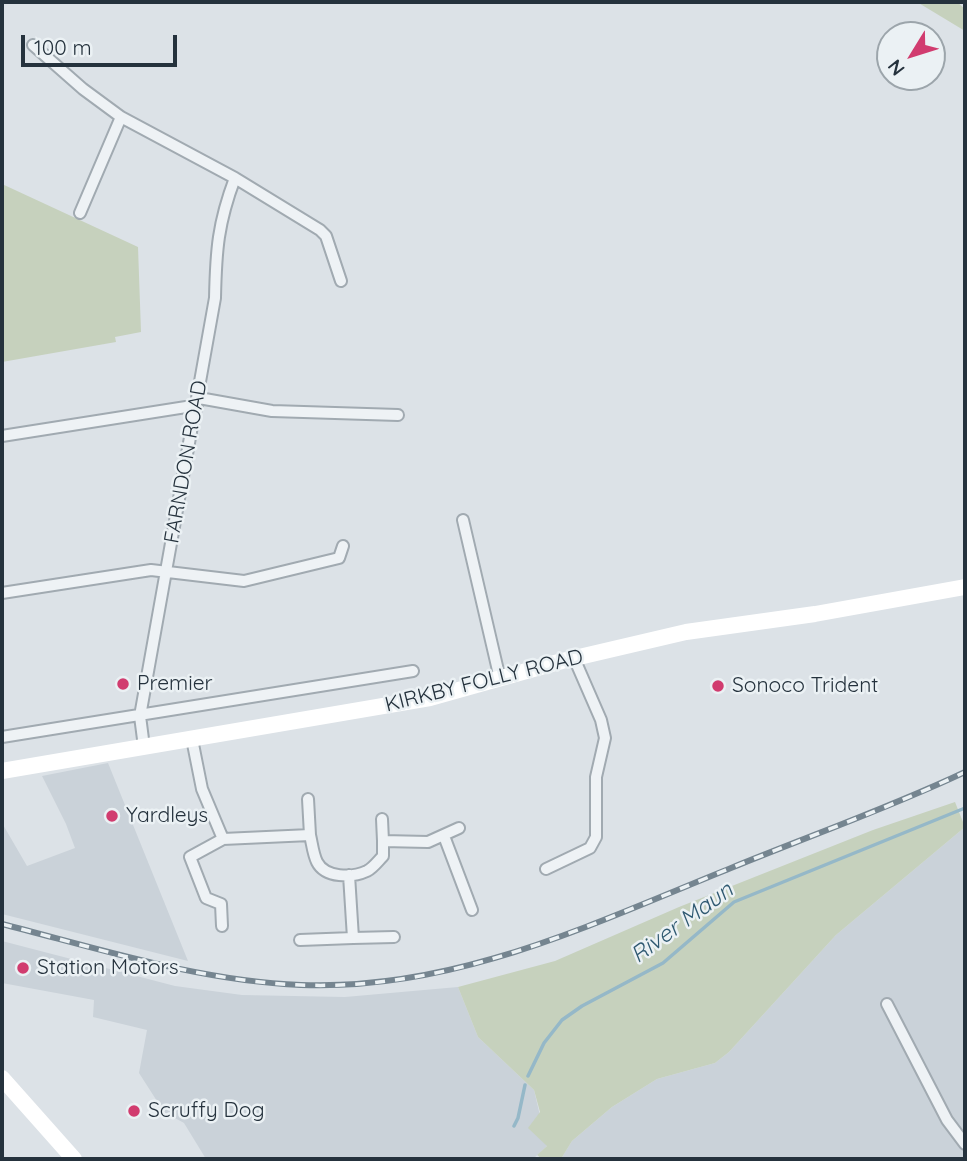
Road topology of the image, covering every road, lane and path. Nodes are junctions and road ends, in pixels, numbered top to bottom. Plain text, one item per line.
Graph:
1 (33, 45) dead end
2 (121, 117) junction
3 (236, 178) junction
4 (80, 213) dead end
5 (341, 281) dead end
6 (198, 403) junction
7 (398, 415) dead end
8 (2, 436) edge
9 (463, 520) dead end
10 (343, 547) dead end
11 (166, 571) junction
12 (965, 587) edge
13 (2, 593) edge
14 (574, 658) junction
15 (413, 671) dead end
16 (500, 679) junction
17 (139, 716) junction
18 (2, 737) edge
19 (192, 739) junction
20 (144, 747) junction
21 (2, 771) edge
22 (308, 799) dead end
23 (382, 819) dead end
24 (459, 828) dead end
25 (310, 835) junction
26 (444, 836) junction
27 (223, 839) junction
28 (383, 841) junction
29 (545, 869) dead end
30 (349, 875) junction
31 (472, 910) dead end
32 (222, 926) dead end
33 (394, 937) dead end
34 (353, 939) junction
35 (300, 940) dead end
36 (887, 1004) dead end
37 (2, 1078) edge
38 (965, 1144) edge
39 (66, 1156) edge

1 - 2 street
2 - 3 street
2 - 4 street
3 - 5 street
3 - 6 street, FARNDON ROAD
6 - 7 street
6 - 8 street
6 - 11 street, FARNDON ROAD
9 - 16 street
10 - 11 street
11 - 13 street
11 - 17 street, FARNDON ROAD
12 - 14 main road, KIRKBY FOLLY ROAD
14 - 16 main road, KIRKBY FOLLY ROAD
14 - 29 street
15 - 17 street, KIRKBY FOLLY ROAD
16 - 19 main road, KIRKBY FOLLY ROAD
17 - 18 street, KIRKBY FOLLY ROAD
17 - 20 street, FARNDON ROAD
19 - 20 main road, KIRKBY FOLLY ROAD
19 - 27 street
20 - 21 main road, KIRKBY FOLLY ROAD
22 - 25 street
23 - 28 street
24 - 26 street
25 - 27 street
25 - 30 street
26 - 28 street
26 - 31 street
27 - 32 street
28 - 30 street
30 - 34 street
33 - 34 street
34 - 35 street
36 - 38 street
37 - 39 main road

